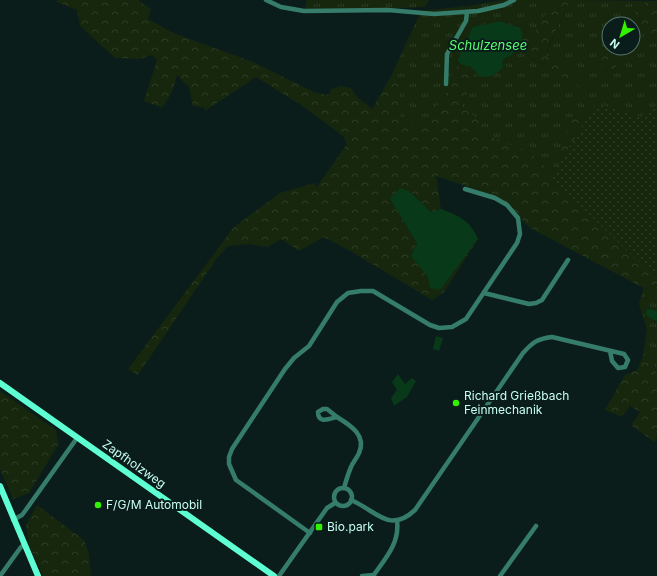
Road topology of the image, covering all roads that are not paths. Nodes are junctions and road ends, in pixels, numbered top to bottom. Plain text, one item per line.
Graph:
1 (266, 0) edge
2 (514, 0) edge
3 (467, 12) junction
4 (446, 84) dead end
5 (465, 189) dead end
6 (568, 260) dead end
7 (484, 293) junction
8 (610, 351) dead end
9 (0, 383) edge
10 (336, 417) dead end
11 (77, 438) junction
12 (0, 486) edge
13 (344, 488) junction
14 (352, 500) junction
15 (335, 502) junction
16 (13, 520) junction
17 (397, 521) junction
18 (536, 526) dead end
19 (310, 533) junction
20 (24, 546) junction
21 (373, 575) edge
22 (0, 576) edge
23 (38, 576) edge
24 (274, 576) edge
25 (279, 576) edge
26 (362, 576) edge
27 (500, 576) edge

1 - 3 street
2 - 3 street
3 - 4 street
5 - 7 street
6 - 7 street
7 - 19 street
8 - 17 street
9 - 11 street, Zapfholzweg
10 - 13 street
11 - 16 street
11 - 24 street, Zapfholzweg
12 - 16 street
13 - 14 street
13 - 15 street
14 - 15 street
14 - 17 street
15 - 19 street
16 - 20 street
17 - 21 street
18 - 27 street
19 - 25 street
20 - 22 street
20 - 23 street
21 - 26 street

